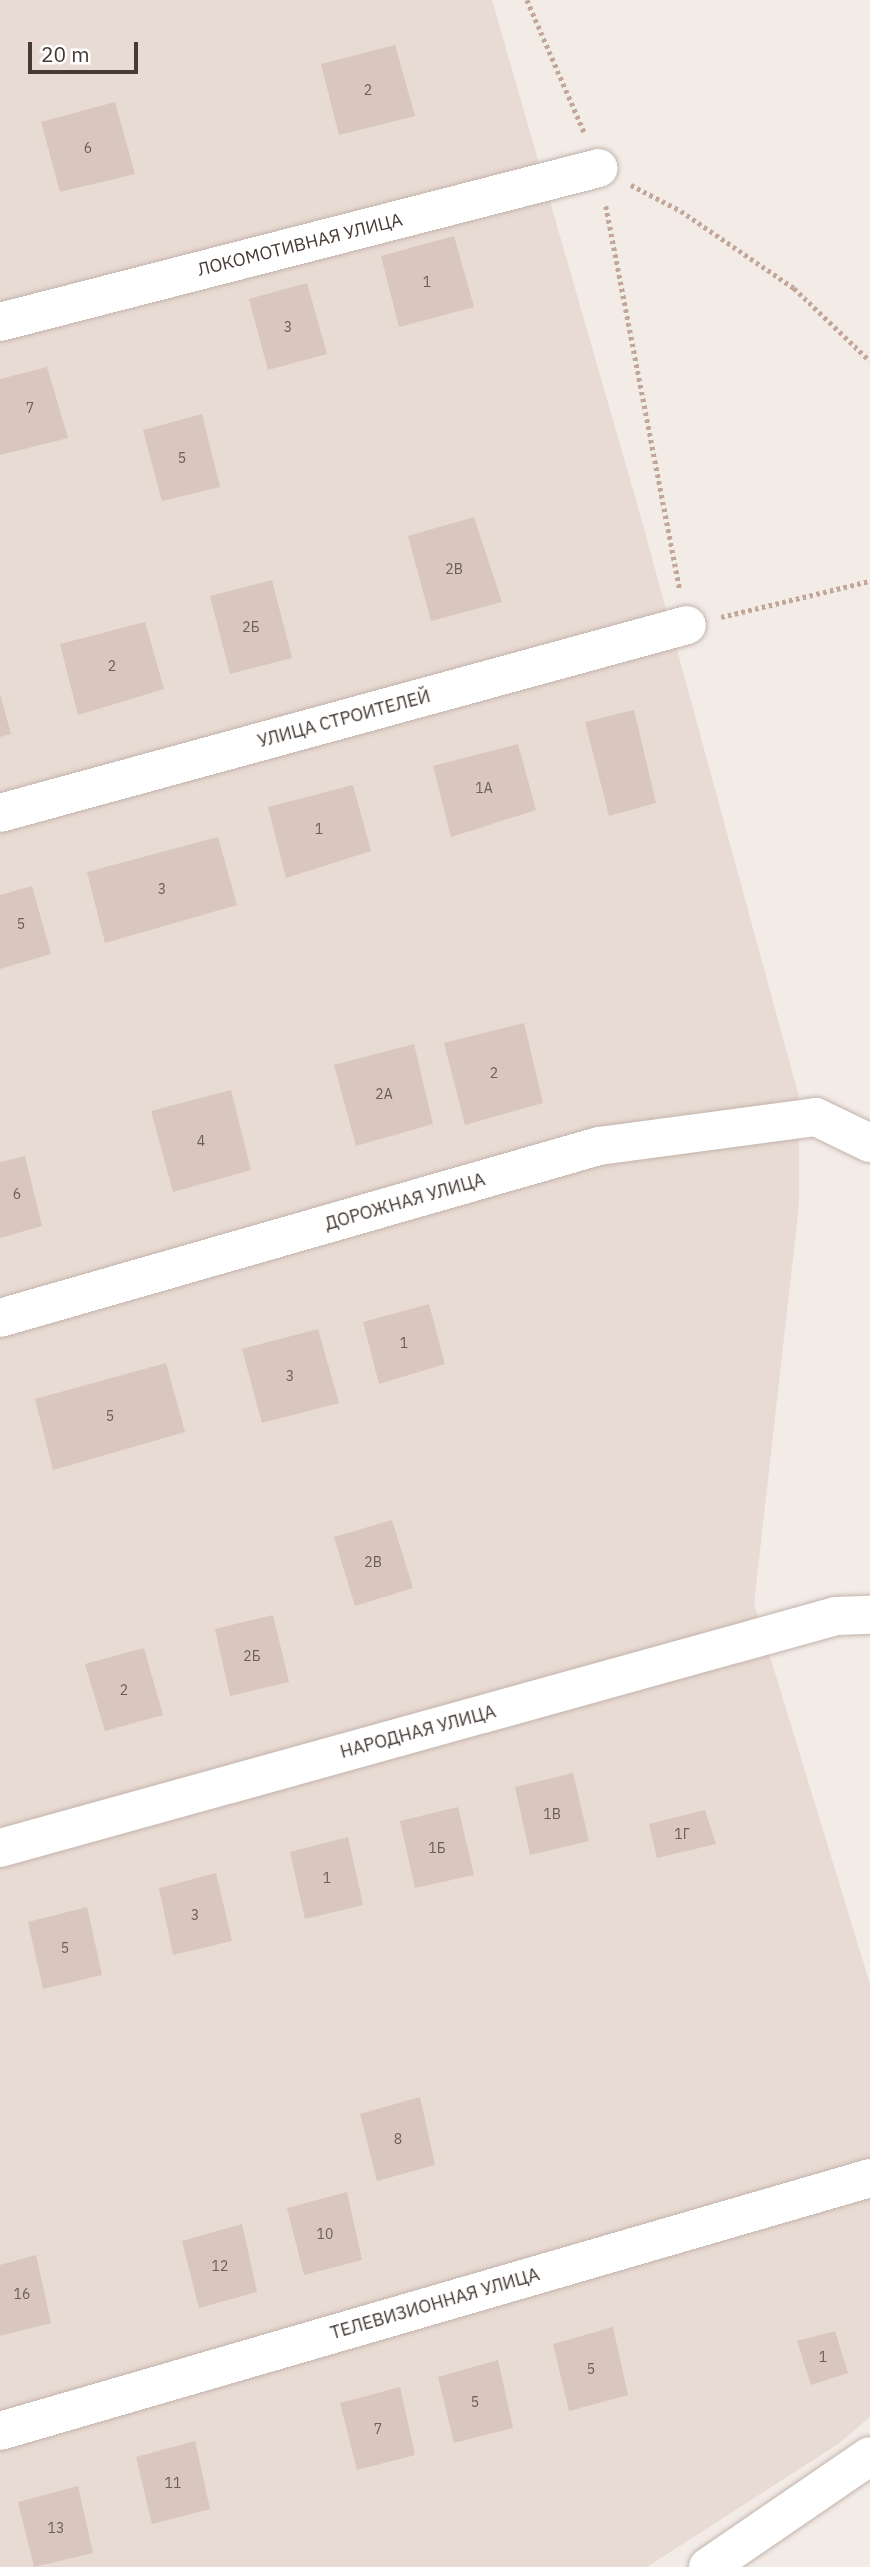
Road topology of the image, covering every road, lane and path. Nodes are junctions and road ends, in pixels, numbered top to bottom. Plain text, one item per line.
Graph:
1 (527, 0) edge
2 (599, 168) junction
3 (0, 322) edge
4 (870, 361) edge
5 (870, 581) edge
6 (687, 625) junction
7 (0, 813) edge
8 (870, 1143) edge
9 (0, 1318) edge
10 (853, 1616) edge
11 (0, 1848) edge
12 (870, 2178) edge
13 (0, 2431) edge
14 (870, 2456) edge
15 (708, 2567) edge

1 - 2 path
2 - 3 street, ЛОКОМОТИВНАЯ УЛИЦА
2 - 4 path
2 - 6 path
5 - 6 path
6 - 7 street, УЛИЦА СТРОИТЕЛЕЙ
8 - 9 street, ДОРОЖНАЯ УЛИЦА
10 - 11 street, НАРОДНАЯ УЛИЦА
12 - 13 street, ТЕЛЕВИЗИОННАЯ УЛИЦА
14 - 15 street

